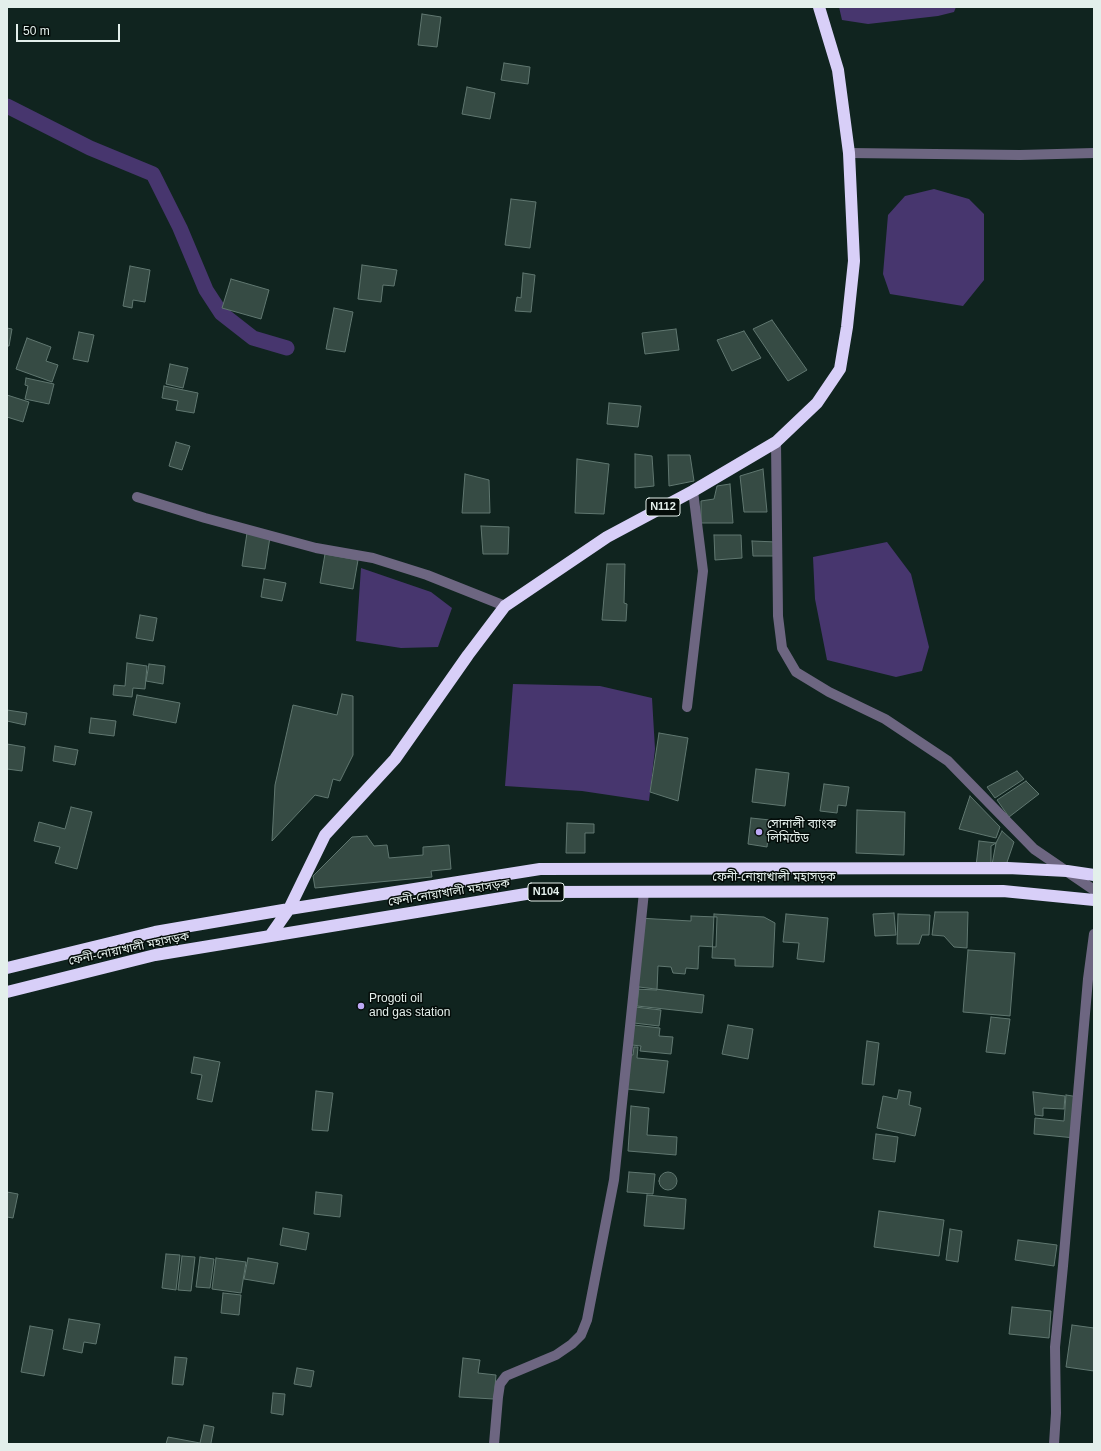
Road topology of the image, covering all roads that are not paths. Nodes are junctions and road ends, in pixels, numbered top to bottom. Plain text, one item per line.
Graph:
1 (819, 7) edge
2 (849, 153) junction
3 (1094, 153) edge
4 (776, 442) junction
5 (693, 491) junction
6 (137, 497) dead end
7 (505, 606) junction
8 (687, 707) dead end
9 (1068, 871) junction
10 (1094, 875) edge
11 (1094, 890) edge
12 (644, 892) junction
13 (1094, 900) edge
14 (289, 909) junction
15 (1094, 934) edge
16 (270, 936) junction
17 (7, 968) edge
18 (7, 992) edge
19 (494, 1444) edge
20 (1054, 1444) edge

1 - 2 highway, N112
2 - 3 street
2 - 4 highway, N112
4 - 5 highway, N112
4 - 9 street
5 - 7 highway, N112
5 - 8 street
6 - 7 street
7 - 14 highway, N112
9 - 10 highway, ফেনী-নোয়াখালী মহাসড়ক / N104
9 - 11 street
9 - 14 highway, ফেনী-নোয়াখালী মহাসড়ক / N104
12 - 13 highway, ফেনী-নোয়াখালী মহাসড়ক / N104
12 - 16 highway, ফেনী-নোয়াখালী মহাসড়ক / N104
12 - 19 street
14 - 16 highway, N112
14 - 17 highway, ফেনী-নোয়াখালী মহাসড়ক / N104
15 - 20 street
16 - 18 highway, ফেনী-নোয়াখালী মহাসড়ক / N104

